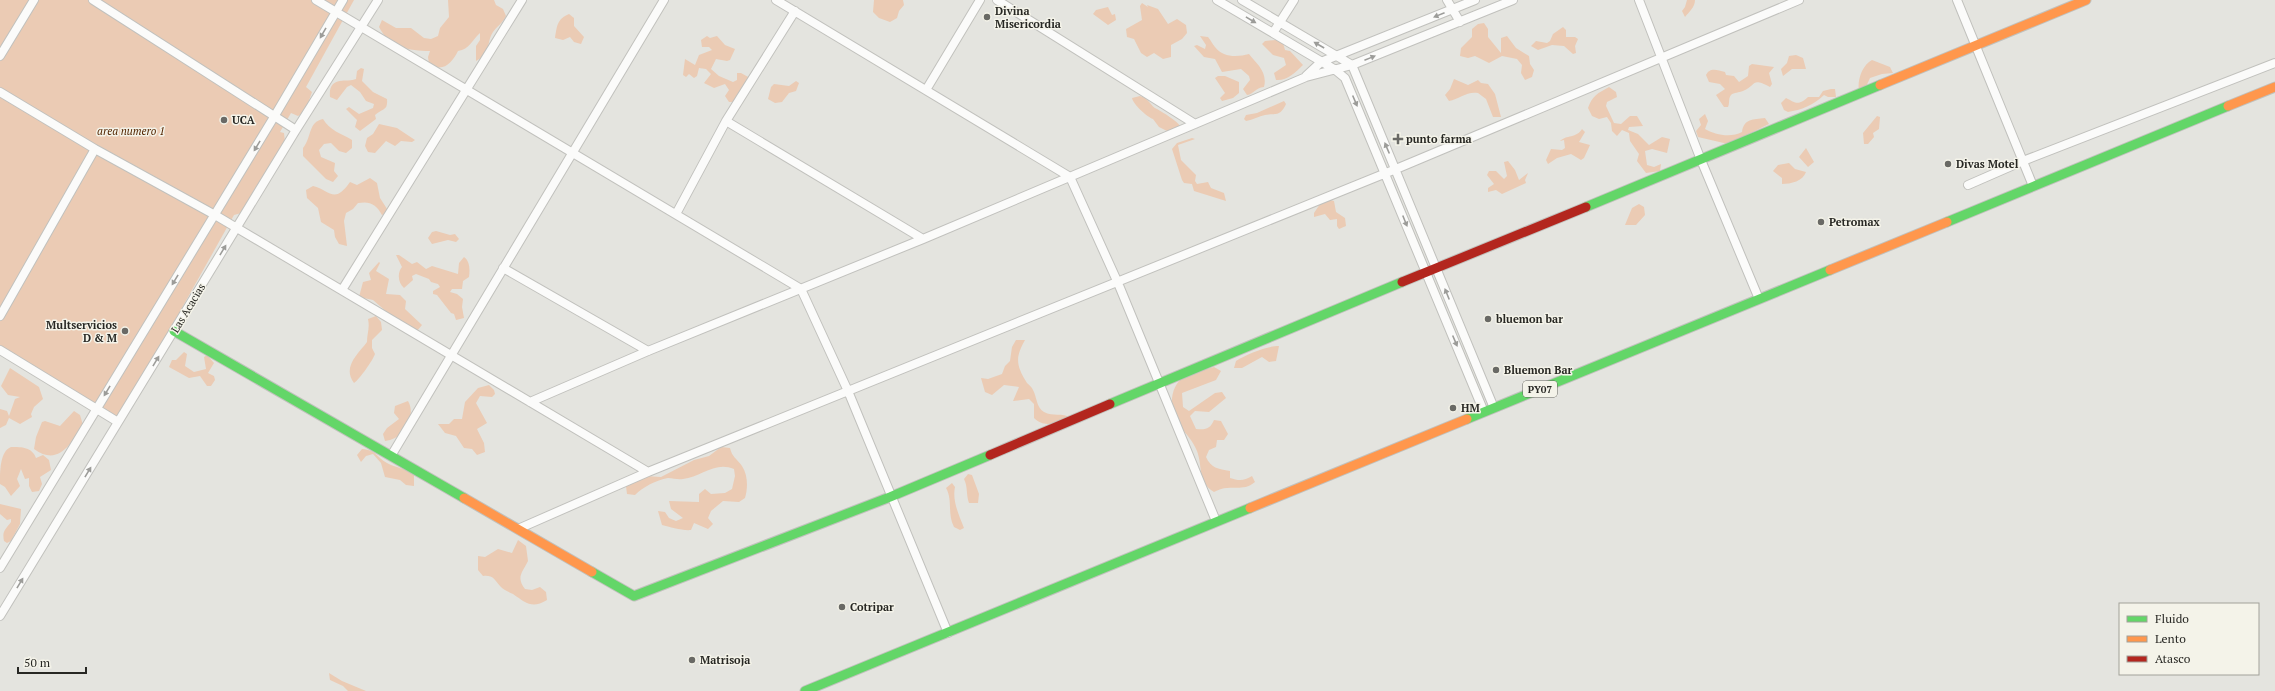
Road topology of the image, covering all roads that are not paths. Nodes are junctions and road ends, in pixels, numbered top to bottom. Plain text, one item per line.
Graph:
1 (34, 0) edge
2 (93, 0) edge
3 (316, 0) edge
4 (343, 0) edge
5 (378, 0) edge
6 (522, 0) edge
7 (664, 0) edge
8 (776, 0) edge
9 (980, 0) edge
10 (997, 0) edge
11 (1217, 0) edge
12 (1242, 0) edge
13 (1294, 0) edge
14 (1447, 0) edge
15 (1475, 0) edge
16 (1513, 0) edge
17 (1639, 0) edge
18 (1799, 0) edge
19 (1957, 0) edge
20 (2086, 0) edge
21 (1454, 9) junction
22 (794, 11) junction
23 (336, 12) junction
24 (1460, 22) junction
25 (1281, 23) junction
26 (361, 28) junction
27 (1273, 33) junction
28 (1977, 45) junction
29 (0, 56) edge
30 (1338, 56) junction
31 (1662, 58) junction
32 (1321, 62) junction
33 (2275, 63) edge
34 (1352, 65) junction
35 (1334, 69) junction
36 (1306, 77) junction
37 (2275, 87) edge
38 (467, 90) junction
39 (926, 90) junction
40 (0, 92) edge
41 (274, 116) junction
42 (726, 121) junction
43 (1195, 124) junction
44 (296, 130) junction
45 (95, 149) junction
46 (574, 153) junction
47 (1701, 160) junction
48 (2023, 161) junction
49 (1396, 169) junction
50 (1385, 172) junction
51 (1070, 176) junction
52 (1968, 185) dead end
53 (2033, 186) junction
54 (215, 214) junction
55 (676, 214) junction
56 (237, 227) junction
57 (923, 239) junction
58 (504, 268) junction
59 (1436, 268) junction
60 (1426, 272) junction
61 (1118, 283) junction
62 (801, 289) junction
63 (342, 290) junction
64 (1759, 299) junction
65 (0, 316) edge
66 (174, 331) junction
67 (0, 350) edge
68 (648, 351) junction
69 (451, 355) junction
70 (1159, 383) junction
71 (848, 391) junction
72 (530, 402) junction
73 (1494, 408) junction
74 (96, 409) junction
75 (1484, 412) junction
76 (118, 422) junction
77 (391, 456) junction
78 (648, 472) junction
79 (890, 497) junction
80 (1216, 521) junction
81 (518, 529) junction
82 (0, 568) edge
83 (0, 616) edge
84 (948, 633) junction
85 (805, 691) edge

1 - 29 street
2 - 41 street
3 - 23 street
4 - 23 street
5 - 26 street, Las Acacias
6 - 38 street
7 - 46 street
8 - 22 street
9 - 39 street
10 - 43 street
11 -> 27 street
12 - 25 street
13 - 25 street
14 - 21 street
15 - 21 street
16 - 24 street
17 - 31 street
18 - 31 street
19 - 28 street
20 - 28 main road
21 - 24 street
21 -> 30 street
22 - 39 street
22 - 42 street
23 - 26 street
23 -> 41 street
34 -> 24 street
25 - 27 street
30 -> 25 street
26 - 38 street
26 - 44 street, Las Acacias
27 - 32 street
28 - 47 main road
28 - 48 street
30 - 32 street
30 - 34 street
31 - 47 street
31 - 49 street
32 - 35 street
32 - 36 street
33 - 48 street
34 - 35 street
49 -> 34 street
35 - 36 street
35 -> 50 street
36 - 43 street
37 - 53 main road, PY07
38 - 46 street
38 - 63 street
39 - 51 street
40 - 45 street
41 - 44 street
41 -> 54 street
42 - 55 street
42 - 57 street
43 - 51 street
44 - 56 street, Las Acacias
45 - 54 street
45 - 65 street
46 - 55 street
46 - 58 street
47 - 59 main road
47 - 64 street
48 - 52 street
48 - 53 street
49 - 50 street
49 - 59 street
50 -> 60 street
50 - 61 street
51 - 57 street
51 - 61 street
53 - 64 main road, PY07
54 - 56 street
54 -> 74 street
55 - 62 street
56 - 63 street
66 -> 56 street, Las Acacias
57 - 62 street
58 - 68 street
58 - 69 street
59 - 60 main road
73 -> 59 street
60 - 70 main road
60 -> 75 street
61 - 70 street
61 - 71 street
62 - 68 street
62 - 71 street
63 - 69 street
64 - 73 main road, PY07
76 -> 66 street, Las Acacias
66 - 77 main road
67 - 74 street
68 - 72 street
69 - 72 street
69 - 77 street
70 - 79 main road
70 - 80 street
71 - 78 street
71 - 79 street
72 - 78 street
73 - 75 main road, PY07
74 - 76 street
74 - 82 street
75 - 80 main road, PY07
83 -> 76 street, Las Acacias
77 - 81 main road
78 - 81 street
79 - 81 main road
79 - 84 street
80 - 84 main road, PY07
84 - 85 main road, PY07

